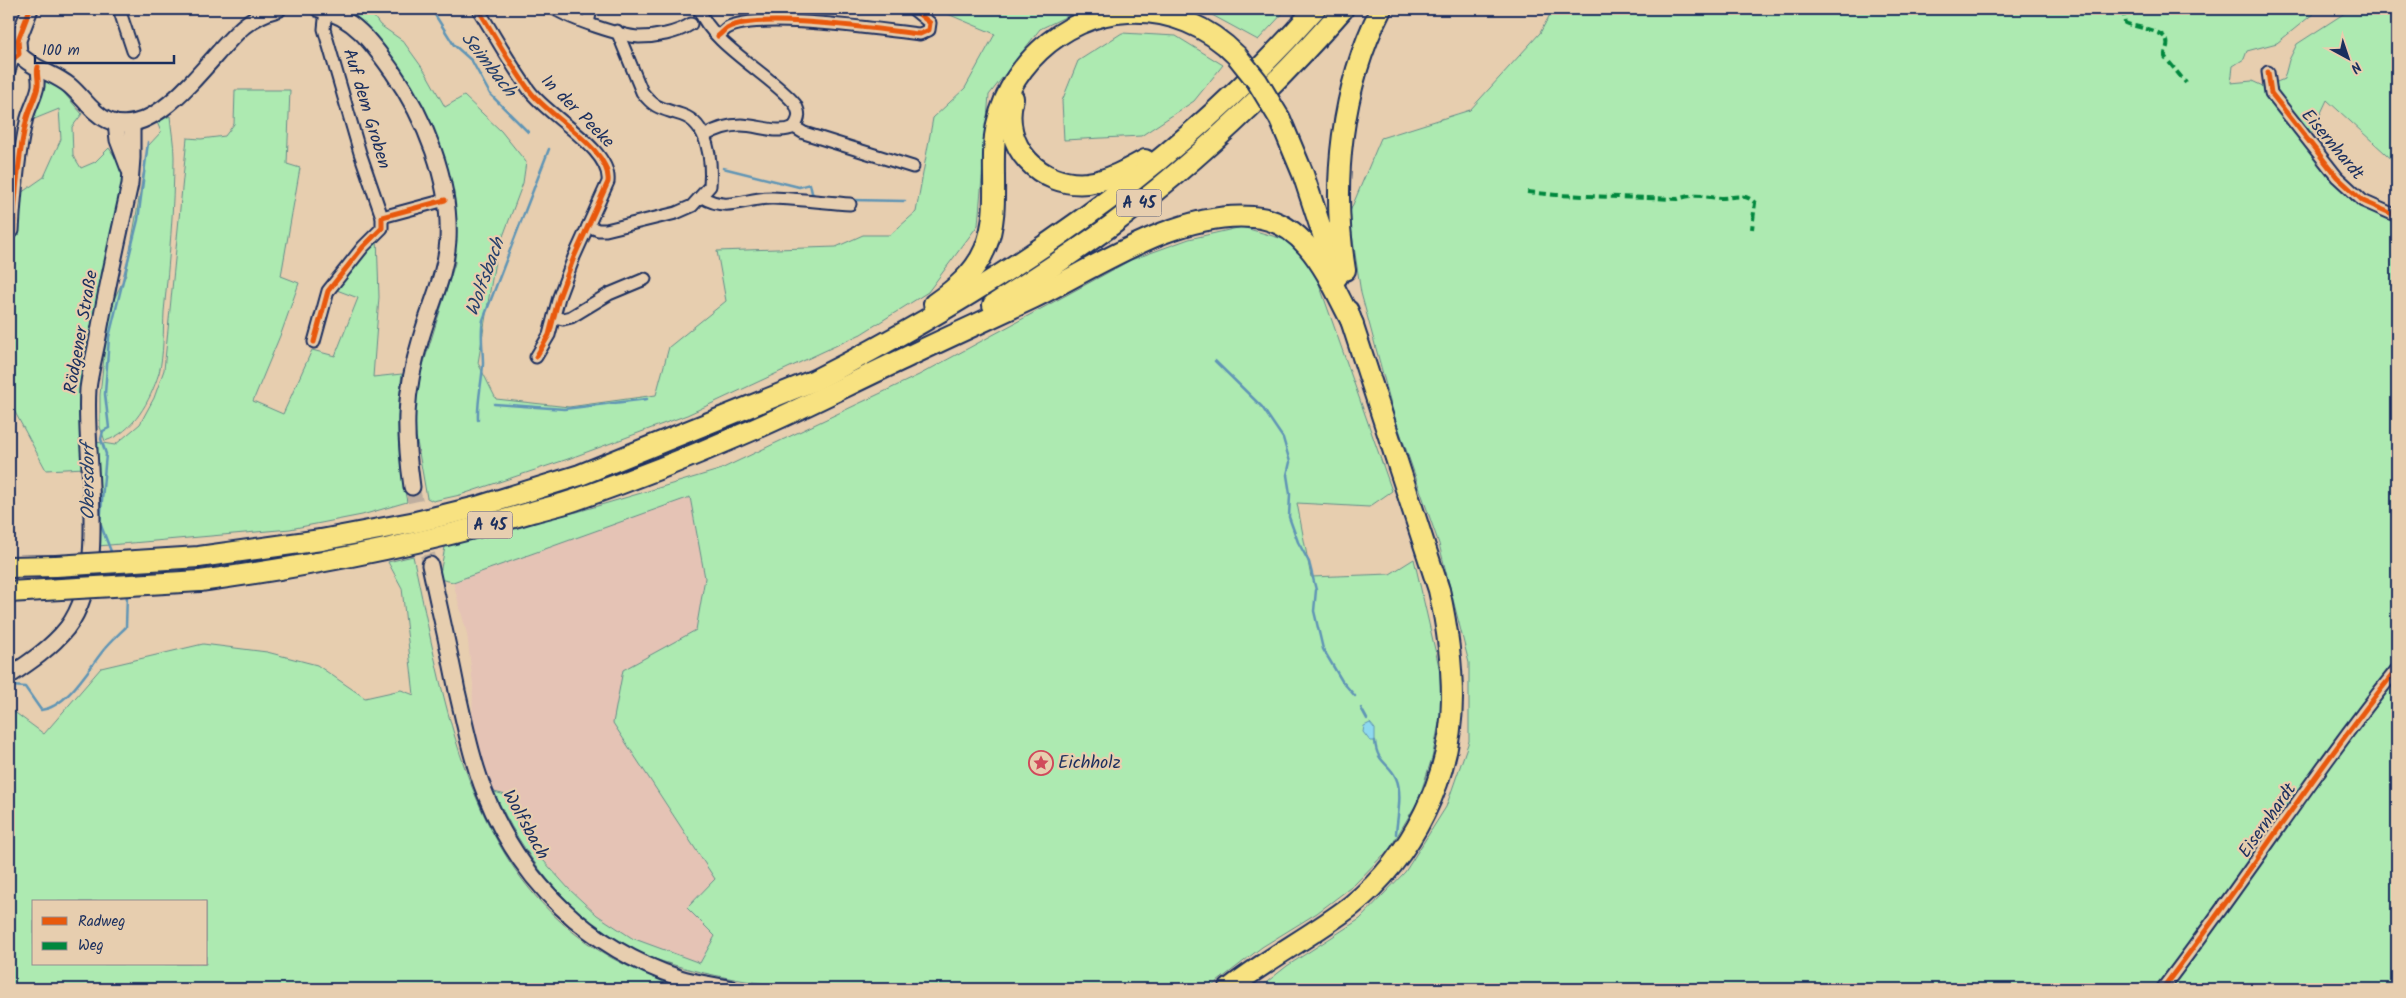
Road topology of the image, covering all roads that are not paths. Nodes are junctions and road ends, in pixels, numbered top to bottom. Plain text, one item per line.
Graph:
1 (30, 9) edge
2 (119, 9) edge
3 (278, 9) edge
4 (478, 9) edge
5 (555, 9) edge
6 (591, 9) edge
7 (699, 9) edge
8 (913, 9) edge
9 (1315, 9) edge
10 (1343, 9) edge
11 (1381, 9) edge
12 (322, 10) edge
13 (588, 23) junction
14 (691, 24) dead end
15 (617, 31) junction
16 (718, 36) junction
17 (133, 51) dead end
18 (19, 54) junction
19 (38, 67) junction
20 (9, 71) edge
21 (2268, 72) dead end
22 (1018, 77) junction
23 (116, 123) junction
24 (132, 123) junction
25 (794, 127) junction
26 (704, 136) junction
27 (1186, 138) junction
28 (913, 167) dead end
29 (131, 174) junction
30 (702, 197) junction
31 (445, 200) junction
32 (850, 204) dead end
33 (2397, 216) edge
34 (382, 217) junction
35 (588, 226) junction
36 (14, 231) dead end
37 (645, 279) dead end
38 (554, 317) junction
39 (1352, 324) junction
40 (314, 342) dead end
41 (536, 357) dead end
42 (903, 358) junction
43 (850, 362) junction
44 (412, 487) tunnel mouth
45 (430, 565) tunnel mouth
46 (9, 567) edge
47 (9, 592) edge
48 (2397, 669) edge
49 (9, 676) edge
50 (732, 989) edge
51 (1229, 989) edge
52 (2162, 989) edge

1 - 18 main road
2 - 17 street
3 - 24 main road
4 - 35 street, In der Peeke
5 - 13 street
6 - 13 street
7 - 16 street
8 - 16 street
9 - 27 highway, A 45
10 - 42 highway, A 45
11 - 39 highway
12 - 31 main road
12 - 34 street, Auf dem Groben
13 - 15 street
14 - 15 street
15 - 26 street
16 - 25 street
18 - 19 main road
18 - 20 street
19 - 23 main road
19 - 36 street
21 - 33 street, Eisernhardt
22 - 27 highway
22 - 39 highway, bridge
22 - 43 highway
23 - 24 main road
23 - 29 main road
24 - 29 main road, Rödgener Straße
25 - 26 street
25 - 28 street
26 - 30 street
27 - 43 highway, A 45
29 - 49 main road, Rödgener Straße
30 - 32 street
30 - 35 street
31 - 34 street
31 - 44 main road
34 - 40 street
35 - 38 street, In der Peeke
37 - 38 street
38 - 41 street, In der Peeke
39 - 42 highway
39 - 51 highway
42 - 47 highway, A 45, bridge
43 - 46 highway, A 45, bridge
45 - 50 main road, Wolfsbach
48 - 52 street, Eisernhardt

